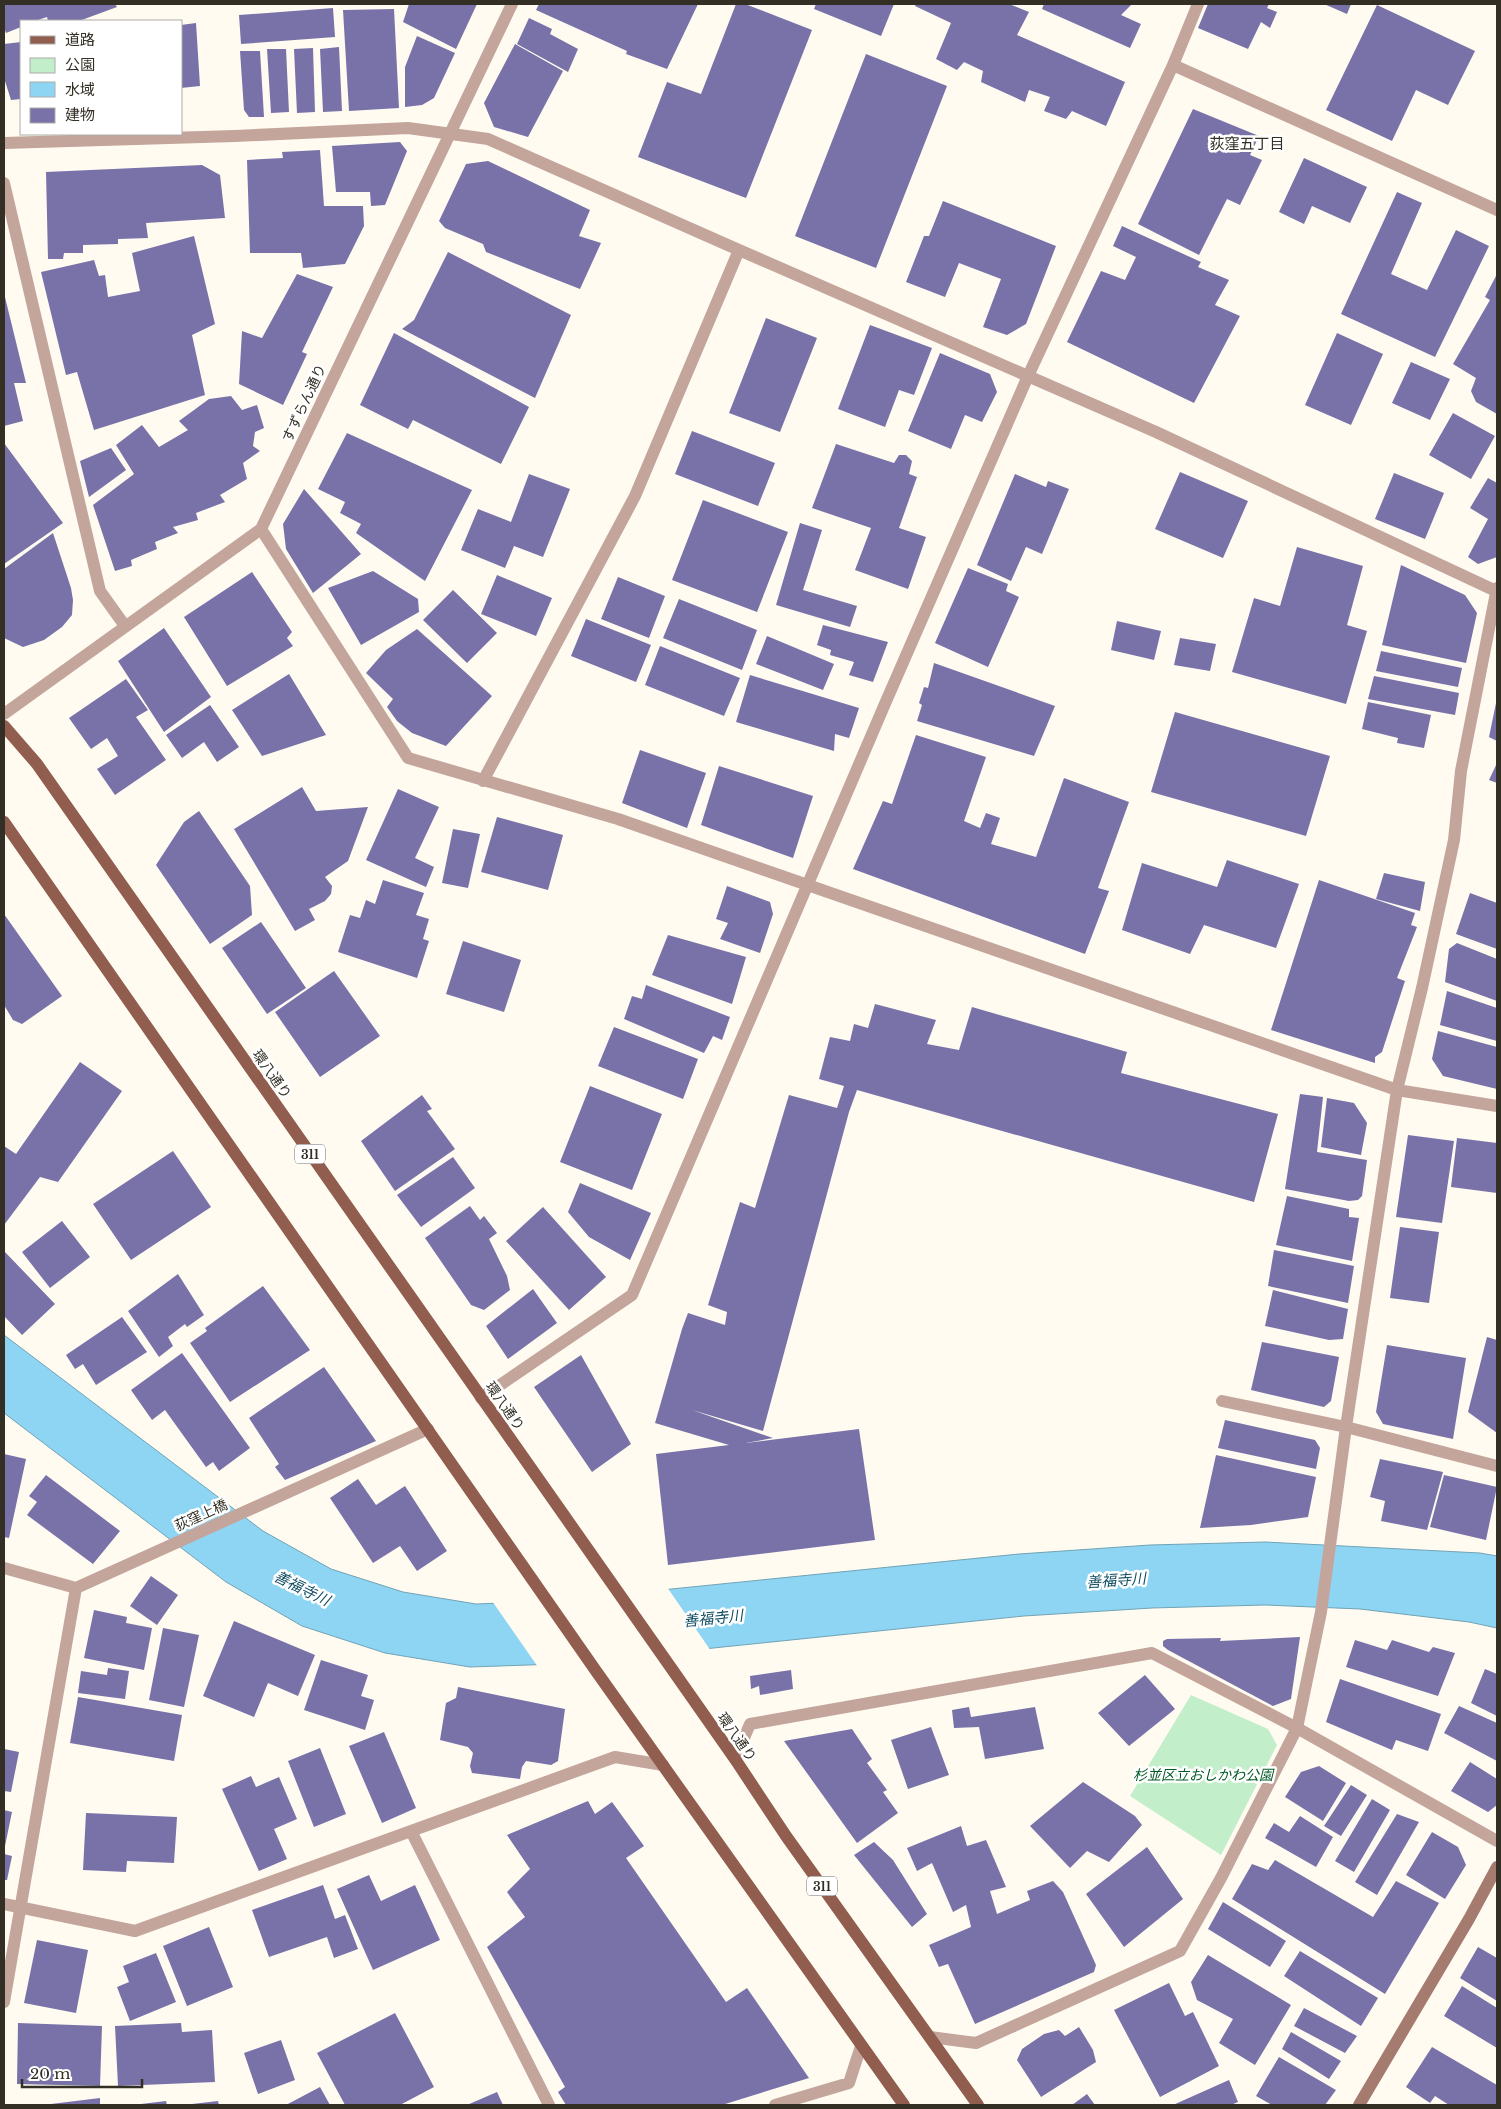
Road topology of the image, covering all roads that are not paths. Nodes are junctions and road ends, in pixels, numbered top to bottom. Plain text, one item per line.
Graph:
1 (512, 4) edge
2 (1198, 4) edge
3 (1172, 65) junction
4 (449, 132) junction
5 (4, 143) edge
6 (4, 183) edge
7 (1497, 210) edge
8 (738, 250) junction
9 (1028, 376) junction
10 (261, 529) junction
11 (1496, 589) edge
12 (125, 626) junction
13 (4, 714) edge
14 (4, 726) edge
15 (483, 781) junction
16 (4, 822) edge
17 (807, 885) junction
18 (1397, 1090) junction
19 (1497, 1106) edge
20 (481, 1398) junction
21 (1222, 1401) dead end
22 (1346, 1427) junction
23 (428, 1430) junction
24 (1497, 1466) edge
25 (4, 1568) edge
26 (76, 1588) junction
27 (1297, 1728) junction
28 (735, 1759) junction
29 (663, 1765) junction
30 (411, 1831) junction
31 (1497, 1842) edge
32 (1497, 1866) edge
33 (4, 1904) edge
34 (21, 1908) junction
35 (4, 2002) edge
36 (930, 2037) junction
37 (861, 2046) junction
38 (549, 2105) edge
39 (775, 2105) edge
40 (904, 2105) edge
41 (978, 2105) edge
42 (1359, 2105) edge

1 - 4 street, すずらん通り
2 - 3 street
3 - 7 street
3 - 9 street
4 - 5 street
4 - 8 street
4 - 10 street, すずらん通り
6 - 12 street
8 - 9 street
8 - 15 street
9 - 11 street
9 - 17 street
10 - 12 street, すずらん通り
10 - 15 street
11 - 18 street
12 - 13 street, すずらん通り
14 - 20 main road, 環八通り / 311
15 - 17 street
16 - 23 main road
17 - 18 street
17 - 20 street
18 - 19 street
18 - 22 street
20 - 28 main road, 環八通り / 311
21 - 22 street
22 - 24 street
22 - 27 street
23 - 26 street, 荻窪上橋
23 - 29 main road
25 - 26 street
26 - 34 street
27 - 28 street
27 - 31 street
27 - 36 street
28 - 36 main road, 環八通り / 311
29 - 30 street
29 - 37 main road
30 - 34 street
30 - 38 street
32 - 42 street
33 - 34 street
34 - 35 street
36 - 41 main road, 環八通り / 311
37 - 39 street
37 - 40 main road

